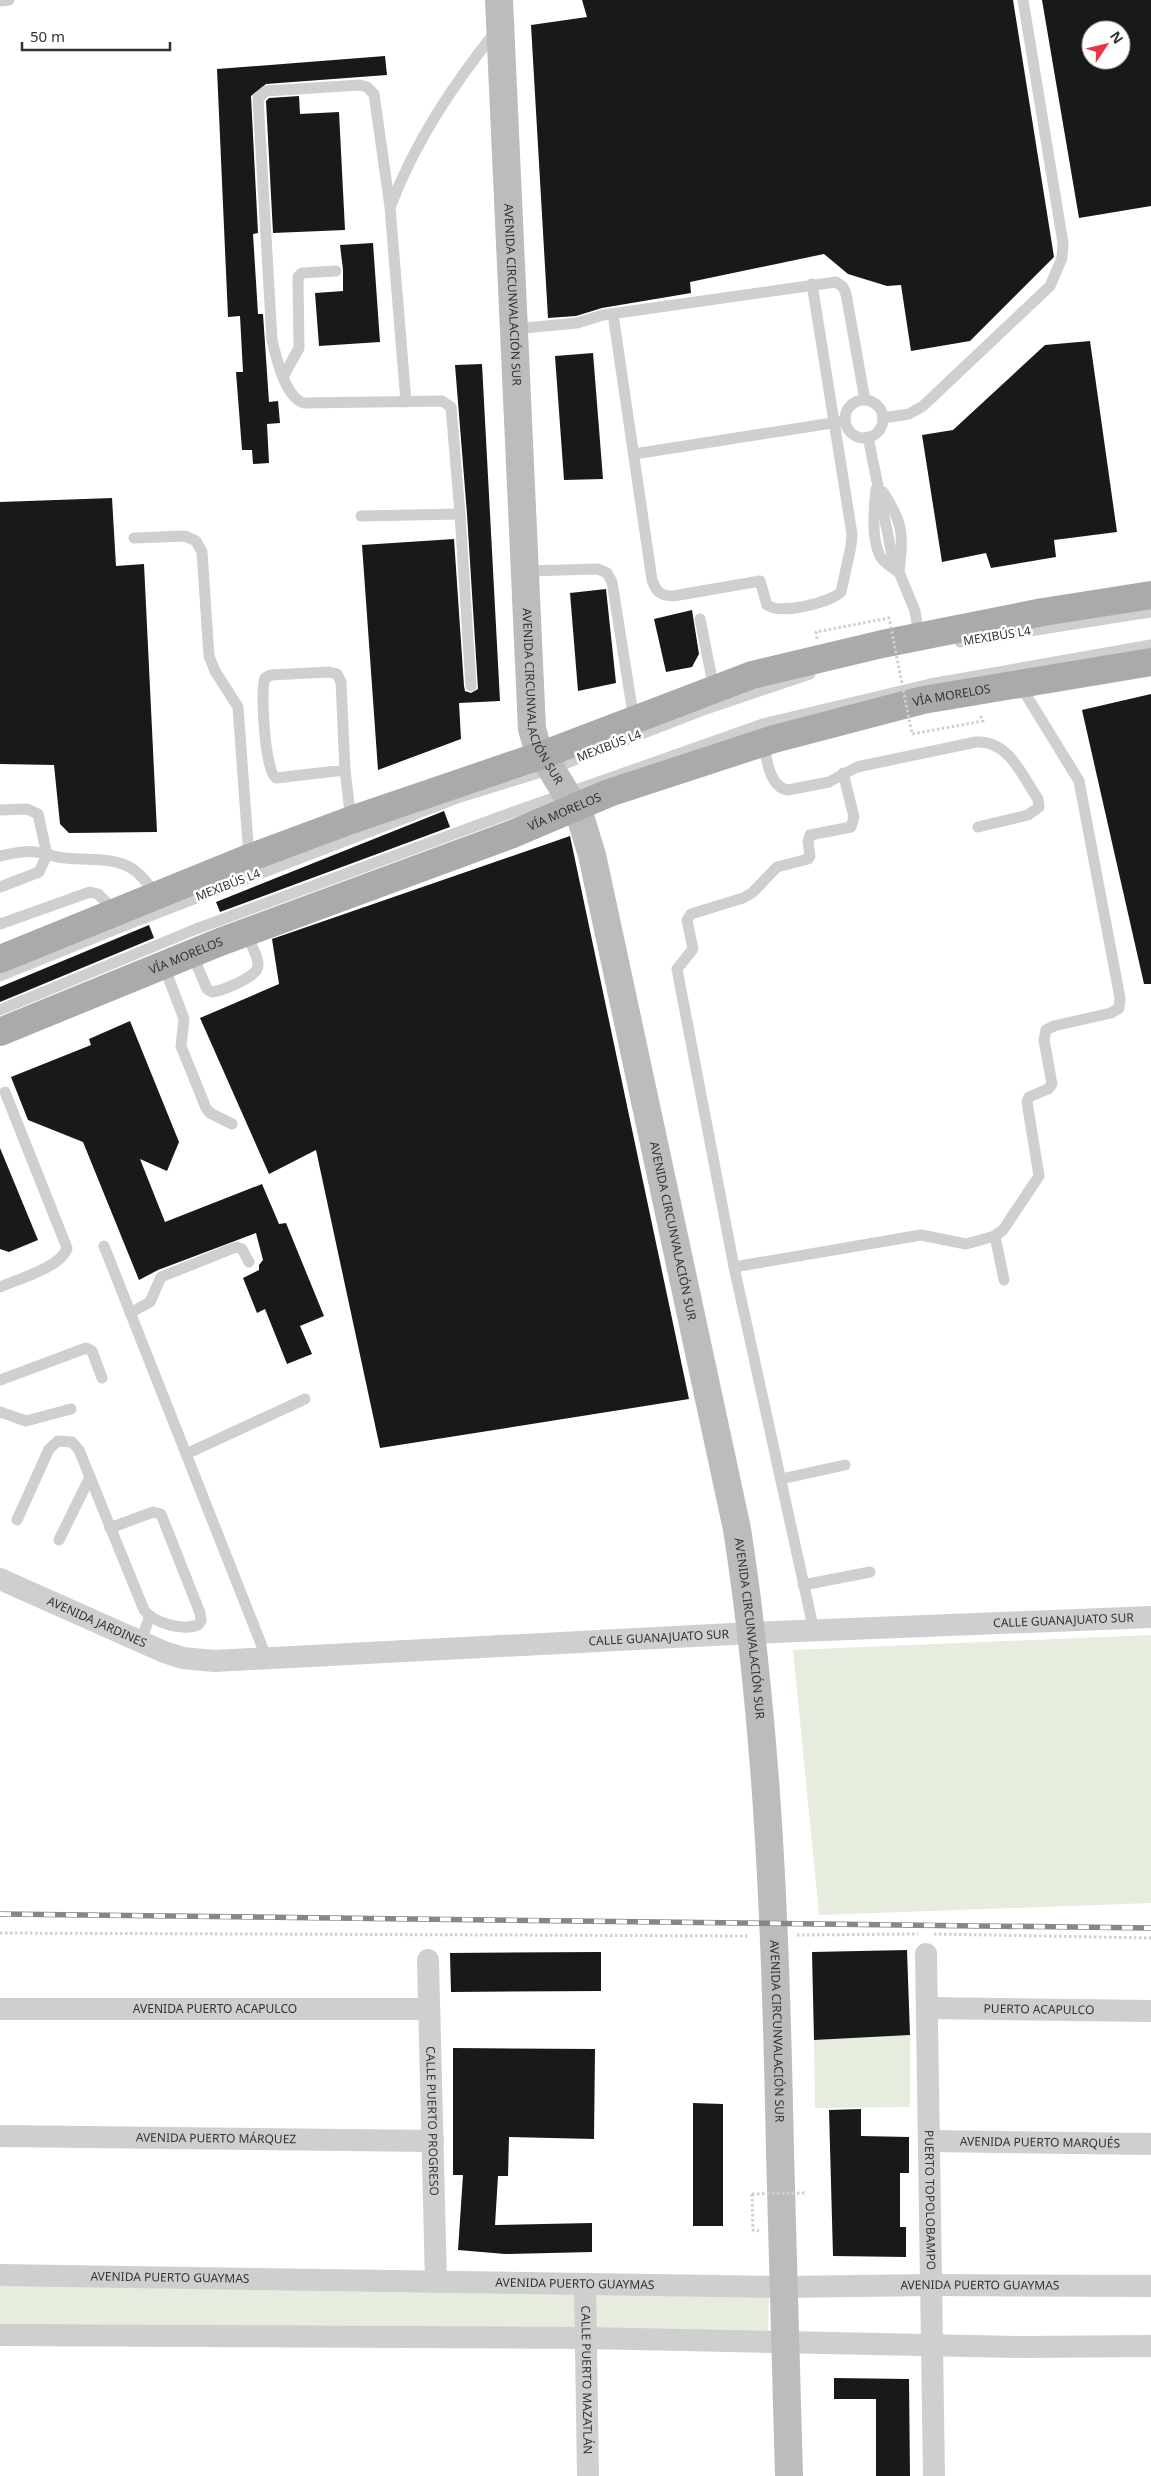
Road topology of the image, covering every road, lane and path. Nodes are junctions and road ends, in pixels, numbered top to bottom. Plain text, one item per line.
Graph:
1 (9, 0) edge
2 (1023, 0) edge
3 (0, 1) edge
4 (500, 13) edge
5 (390, 207) junction
6 (336, 271) dead end
7 (812, 284) junction
8 (613, 314) junction
9 (513, 329) junction
10 (284, 376) junction
11 (865, 400) junction
12 (406, 402) junction
13 (883, 418) junction
14 (840, 422) junction
15 (868, 437) junction
16 (634, 454) junction
17 (460, 514) junction
18 (360, 516) dead end
19 (134, 538) dead end
20 (526, 570) junction
21 (1151, 595) edge
22 (1151, 612) edge
23 (700, 619) dead end
24 (818, 639) dead end
25 (932, 640) junction
26 (1151, 645) edge
27 (1151, 662) edge
28 (823, 671) dead end
29 (1019, 684) junction
30 (470, 686) dead end
31 (714, 689) junction
32 (980, 715) dead end
33 (634, 720) junction
34 (763, 742) junction
35 (546, 762) junction
36 (345, 770) junction
37 (843, 773) junction
38 (571, 800) junction
39 (0, 810) edge
40 (351, 820) junction
41 (978, 827) dead end
42 (0, 856) edge
43 (48, 856) junction
44 (248, 858) junction
45 (0, 887) edge
46 (155, 895) junction
47 (115, 911) junction
48 (0, 924) edge
49 (245, 932) junction
50 (192, 954) junction
51 (0, 959) edge
52 (164, 966) junction
53 (0, 976) edge
54 (0, 1010) edge
55 (0, 1032) edge
56 (5, 1092) dead end
57 (232, 1124) dead end
58 (995, 1236) junction
59 (104, 1246) dead end
60 (249, 1262) dead end
61 (734, 1267) junction
62 (1004, 1280) dead end
63 (0, 1287) edge
64 (130, 1313) junction
65 (102, 1378) dead end
66 (0, 1380) edge
67 (305, 1399) dead end
68 (71, 1409) dead end
69 (0, 1412) edge
70 (186, 1454) junction
71 (845, 1465) dead end
72 (90, 1477) junction
73 (781, 1478) junction
74 (17, 1520) dead end
75 (110, 1528) junction
76 (59, 1540) dead end
77 (870, 1572) dead end
78 (0, 1579) edge
79 (803, 1585) junction
80 (150, 1616) junction
81 (1151, 1616) edge
82 (814, 1631) junction
83 (751, 1633) junction
84 (140, 1643) junction
85 (266, 1659) junction
86 (197, 1660) joint
87 (0, 1933) edge
88 (776, 1936) junction
89 (1151, 1938) edge
90 (926, 1954) dead end
91 (428, 1960) dead end
92 (927, 2008) junction
93 (0, 2009) edge
94 (429, 2009) junction
95 (1151, 2011) edge
96 (0, 2136) edge
97 (433, 2141) junction
98 (929, 2141) junction
99 (1151, 2144) edge
100 (805, 2193) dead end
101 (753, 2230) dead end
102 (0, 2275) edge
103 (436, 2282) junction
104 (585, 2284) junction
105 (931, 2284) junction
106 (1151, 2286) edge
107 (783, 2287) junction
108 (0, 2335) edge
109 (586, 2338) junction
110 (786, 2341) junction
111 (932, 2344) junction
112 (1151, 2346) edge
113 (588, 2476) edge
114 (789, 2476) edge
115 (934, 2476) edge

1 - 3 lane
2 - 13 lane
4 - 5 lane
4 - 9 street, AVENIDA CIRCUNVALACIÓN SUR
5 - 10 lane
5 - 12 lane
6 - 10 lane
7 - 8 lane
7 - 11 lane
7 - 14 lane
8 - 9 lane
8 - 16 lane
9 - 20 street, AVENIDA CIRCUNVALACIÓN SUR
10 - 12 lane
11 - 13 lane
11 - 14 lane
12 - 17 lane
13 - 15 lane
14 - 15 lane
14 - 16 lane
14 - 16 lane
15 - 25 lane
17 - 18 lane
17 - 30 lane
19 - 44 lane
20 - 33 lane
20 - 35 street, AVENIDA CIRCUNVALACIÓN SUR
21 - 25 main road
22 - 25 lane, MEXIBÚS L4
23 - 31 lane
24 - 32 path, bridge
25 - 31 main road
26 - 38 lane
27 - 29 main road, VÍA MORELOS
28 - 35 lane, MEXIBÚS L4
29 - 34 main road, VÍA MORELOS
29 - 58 lane
31 - 33 main road
33 - 35 main road
34 - 37 lane
34 - 38 main road, VÍA MORELOS
35 - 38 street, AVENIDA CIRCUNVALACIÓN SUR
35 - 40 main road
35 - 53 lane, MEXIBÚS L4
36 - 36 lane
36 - 40 lane
37 - 41 lane
37 - 61 lane
38 - 49 main road, VÍA MORELOS
38 - 54 lane
38 - 83 street, AVENIDA CIRCUNVALACIÓN SUR
39 - 43 lane
40 - 44 main road
42 - 43 lane
43 - 45 lane
43 - 46 lane
44 - 46 main road
46 - 47 main road
47 - 48 lane
47 - 51 main road
49 - 50 main road, VÍA MORELOS
49 - 50 lane
50 - 52 main road, VÍA MORELOS
52 - 55 main road, VÍA MORELOS
52 - 57 lane
56 - 63 lane
58 - 61 lane
58 - 62 lane
59 - 64 lane
60 - 64 lane
61 - 73 lane
64 - 70 lane
65 - 66 lane
67 - 70 lane
68 - 69 lane
70 - 85 lane
71 - 73 lane
72 - 74 lane
72 - 75 lane
72 - 76 lane
73 - 79 lane
75 - 80 lane
75 - 80 lane
77 - 79 lane
78 - 84 street, AVENIDA JARDINES
79 - 82 lane
80 - 84 lane
81 - 82 street, CALLE GUANAJUATO SUR
82 - 83 street, CALLE GUANAJUATO SUR
83 - 85 street, CALLE GUANAJUATO SUR
83 - 88 street, AVENIDA CIRCUNVALACIÓN SUR
84 - 86 street, AVENIDA JARDINES
85 - 86 street, CALLE GUANAJUATO SUR
87 - 88 path
88 - 89 path
88 - 107 street, AVENIDA CIRCUNVALACIÓN SUR
90 - 92 street, PUERTO TOPOLOBAMPO
91 - 94 street, CALLE PUERTO PROGRESO
92 - 95 street, PUERTO ACAPULCO
92 - 98 street, PUERTO TOPOLOBAMPO
93 - 94 street, AVENIDA PUERTO ACAPULCO
94 - 97 street, CALLE PUERTO PROGRESO
96 - 97 street, AVENIDA PUERTO MÁRQUEZ
97 - 103 street, CALLE PUERTO PROGRESO
98 - 99 street, AVENIDA PUERTO MARQUÉS
98 - 105 street, PUERTO TOPOLOBAMPO
100 - 101 path, bridge
102 - 103 street, AVENIDA PUERTO GUAYMAS
103 - 104 street, AVENIDA PUERTO GUAYMAS
104 - 107 street, AVENIDA PUERTO GUAYMAS
104 - 109 street, CALLE PUERTO MAZATLÁN
105 - 106 street, AVENIDA PUERTO GUAYMAS
105 - 107 street, AVENIDA PUERTO GUAYMAS
105 - 111 street, PUERTO TOPOLOBAMPO
107 - 110 street, AVENIDA CIRCUNVALACIÓN SUR
108 - 109 street
109 - 110 street
109 - 113 street, CALLE PUERTO MAZATLÁN
110 - 111 street
110 - 114 street, AVENIDA CIRCUNVALACIÓN SUR
111 - 112 street
111 - 115 street, PUERTO TOPOLOBAMPO

